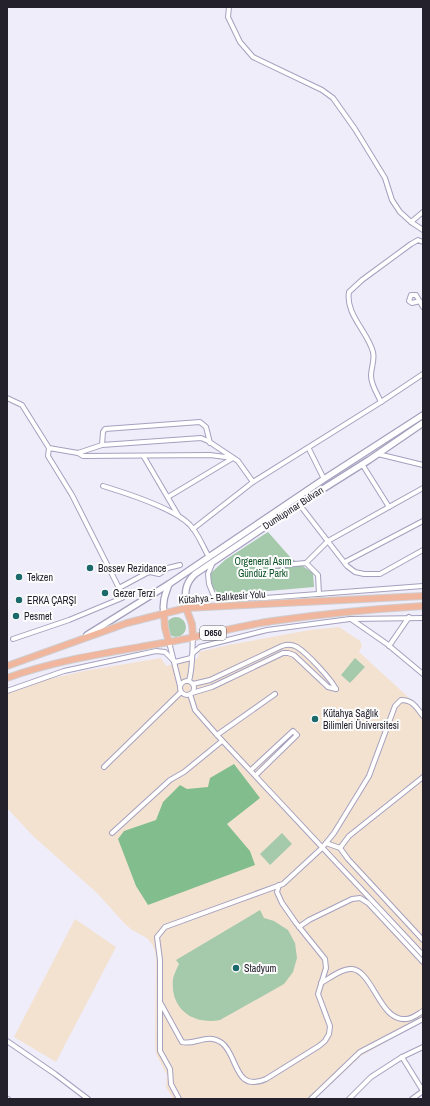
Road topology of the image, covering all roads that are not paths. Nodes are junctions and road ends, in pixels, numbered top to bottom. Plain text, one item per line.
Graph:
1 (229, 7) edge
2 (423, 212) edge
3 (411, 222) junction
4 (423, 230) edge
5 (423, 242) edge
6 (420, 301) dead end
7 (423, 307) edge
8 (423, 374) edge
9 (7, 398) edge
10 (381, 402) junction
11 (423, 415) edge
12 (423, 423) edge
13 (210, 443) junction
14 (102, 445) junction
15 (49, 448) junction
16 (309, 449) junction
17 (78, 453) junction
18 (378, 454) junction
19 (144, 456) junction
20 (233, 458) junction
21 (362, 464) junction
22 (423, 465) edge
23 (324, 479) junction
24 (253, 482) junction
25 (103, 486) dead end
26 (423, 488) edge
27 (168, 497) junction
28 (299, 504) junction
29 (389, 507) junction
30 (178, 515) junction
31 (423, 521) edge
32 (193, 529) junction
33 (328, 541) junction
34 (423, 550) edge
35 (211, 559) junction
36 (345, 562) junction
37 (306, 563) junction
38 (180, 565) dead end
39 (272, 566) dead end
40 (169, 584) junction
41 (423, 586) edge
42 (118, 588) junction
43 (319, 594) junction
44 (423, 596) edge
45 (423, 606) edge
46 (186, 608) junction
47 (164, 614) junction
48 (409, 617) junction
49 (423, 618) edge
50 (350, 619) junction
51 (84, 638) junction
52 (13, 639) dead end
53 (193, 640) junction
54 (169, 642) junction
55 (389, 646) junction
56 (200, 647) junction
57 (191, 658) junction
58 (175, 662) junction
59 (7, 666) edge
60 (423, 674) edge
61 (7, 678) edge
62 (191, 682) junction
63 (180, 686) junction
64 (7, 691) edge
65 (181, 692) junction
66 (191, 694) junction
67 (275, 694) dead end
68 (423, 716) edge
69 (217, 735) junction
70 (222, 741) junction
71 (104, 767) dead end
72 (251, 770) junction
73 (256, 775) junction
74 (423, 777) edge
75 (112, 833) dead end
76 (326, 843) junction
77 (322, 848) junction
78 (340, 848) junction
79 (278, 885) junction
80 (299, 927) junction
81 (423, 940) edge
82 (423, 955) edge
83 (423, 962) edge
84 (321, 983) junction
85 (160, 1002) junction
86 (423, 1012) edge
87 (423, 1019) edge
88 (7, 1041) edge
89 (423, 1047) edge
90 (402, 1057) junction
91 (88, 1099) edge
92 (179, 1099) edge
93 (311, 1099) edge
94 (349, 1099) edge
95 (412, 1099) edge

1 - 3 street
2 - 3 street
3 - 4 street
5 - 10 street
6 - 7 street
8 - 10 street
9 - 15 street
10 - 16 street
11 - 23 main road, Dumlupınar Bulvarı
12 - 18 main road, Dumlupınar Bulvarı
13 - 14 street
13 - 14 street
13 - 20 street
14 - 17 street
15 - 17 street
15 - 42 street
16 - 23 street
16 - 24 street
17 - 19 street
18 - 21 main road, Dumlupınar Bulvarı
18 - 22 street
19 - 20 street
19 - 27 street
20 - 24 street
20 - 27 street
21 - 28 main road, Dumlupınar Bulvarı
21 - 29 street
23 - 35 main road, Dumlupınar Bulvarı
24 - 32 street
25 - 30 street
26 - 29 street
27 - 30 street
28 - 33 street
28 - 35 main road, Dumlupınar Bulvarı
29 - 33 street
30 - 32 street
31 - 36 street
32 - 35 street
33 - 36 street
33 - 37 street
34 - 36 street
35 - 40 main road, Dumlupınar Bulvarı
35 - 43 street
35 - 46 main road, Dumlupınar Bulvarı
37 - 39 street
37 - 43 street
38 - 42 street
40 - 47 main road
40 - 51 main road, Dumlupınar Bulvarı
41 - 43 street
42 - 52 street
44 - 46 highway, Kütahya - Balıkesir Yolu
45 - 53 highway, D650
46 - 47 highway, Kütahya - Balıkesir Yolu
46 - 53 highway
47 - 51 highway, Kütahya - Balıkesir Yolu
47 - 54 highway
48 - 49 street
48 - 50 street
48 - 55 street
50 - 55 street
50 - 56 street
51 - 59 highway, Kütahya - Balıkesir Yolu
53 - 54 highway, D650
53 - 56 street
53 - 57 street
54 - 58 street
54 - 61 highway, D650
55 - 60 street
56 - 57 street
57 - 58 street
57 - 62 street
58 - 63 street
58 - 64 street
62 - 63 street
62 - 66 street
62 - 66 street
63 - 65 street
65 - 66 street
65 - 71 street
66 - 69 street
67 - 69 street
68 - 76 street
69 - 70 street
70 - 72 street
70 - 75 street
72 - 73 street
72 - 73 street
73 - 77 street
74 - 78 street
76 - 77 street
76 - 78 street
77 - 79 street
77 - 82 street
78 - 81 street
79 - 80 street
79 - 85 street
80 - 83 street
80 - 84 street
84 - 85 street
84 - 86 street
85 - 92 street
87 - 93 street
88 - 91 street
89 - 90 street
90 - 94 street
90 - 95 street

